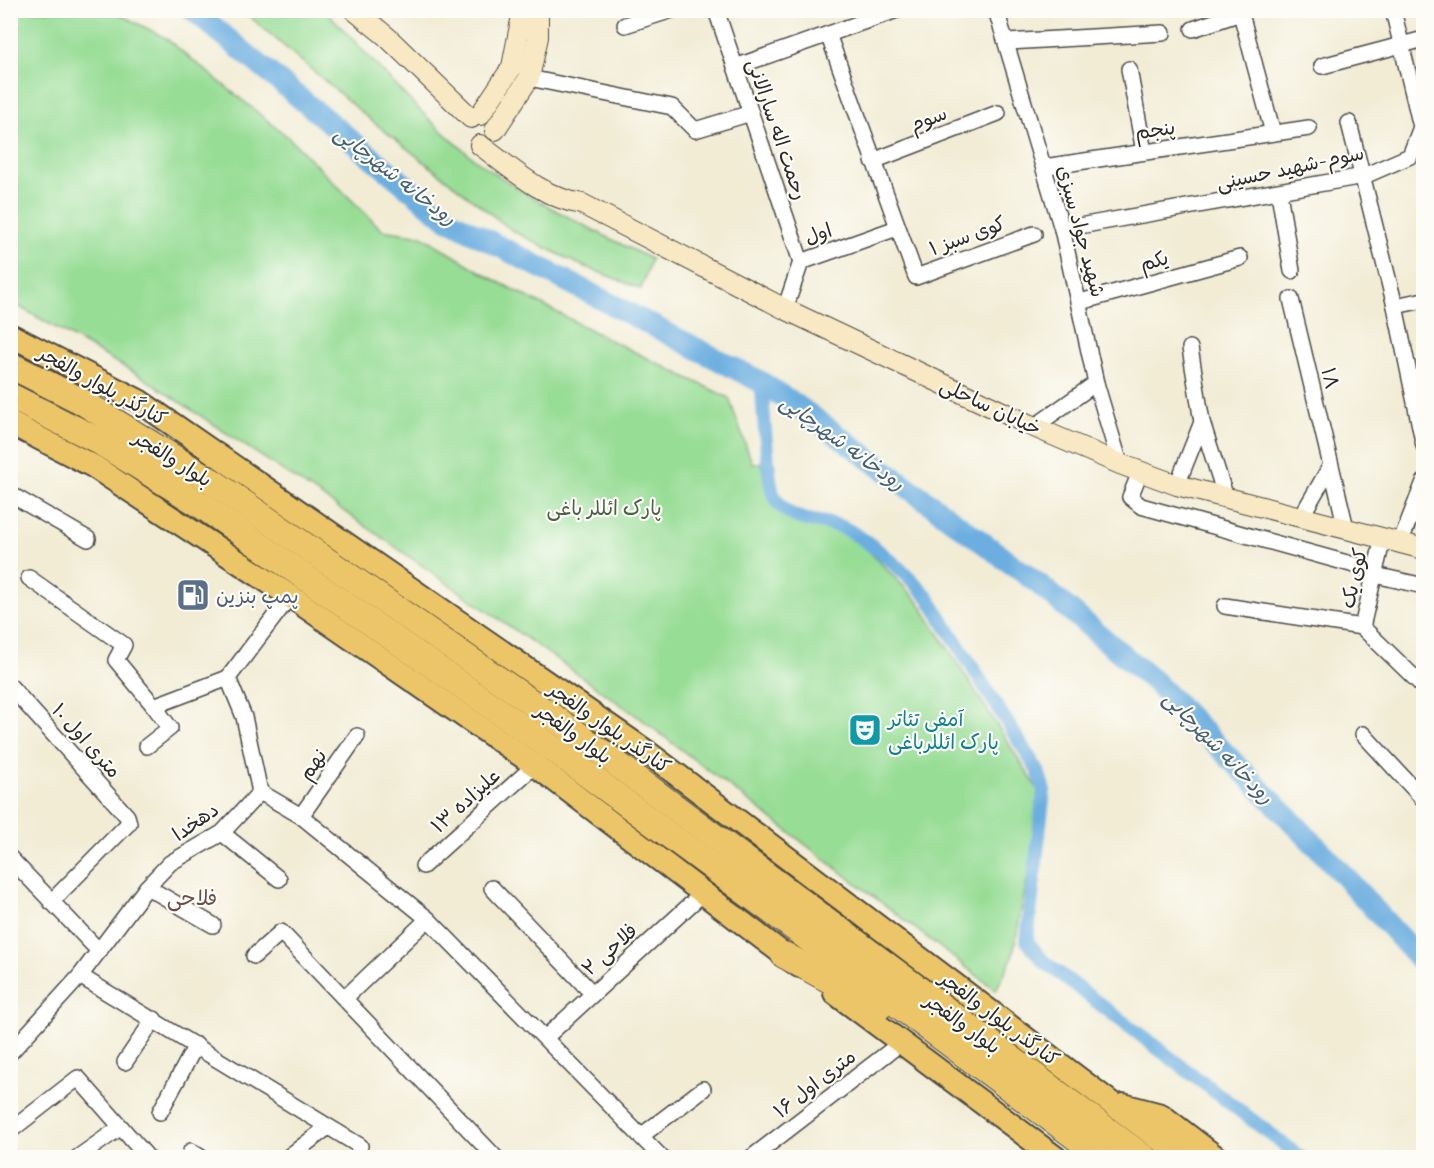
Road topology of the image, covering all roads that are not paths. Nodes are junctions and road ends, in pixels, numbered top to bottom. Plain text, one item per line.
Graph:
1 (523, 10) edge
2 (538, 10) edge
3 (672, 10) edge
4 (716, 10) edge
5 (996, 10) edge
6 (1393, 10) edge
7 (1240, 11) edge
8 (888, 12) edge
9 (362, 13) edge
10 (625, 25) dead end
11 (1193, 29) dead end
12 (1163, 33) dead end
13 (828, 34) junction
14 (1424, 39) edge
15 (1007, 42) junction
16 (1404, 46) junction
17 (1322, 66) dead end
18 (735, 67) junction
19 (1129, 69) dead end
20 (529, 78) junction
21 (998, 113) dead end
22 (751, 114) junction
23 (472, 120) junction
24 (1349, 123) dead end
25 (1422, 126) edge
26 (1309, 128) dead end
27 (1273, 134) junction
28 (489, 138) junction
29 (1144, 152) junction
30 (873, 161) junction
31 (1044, 166) junction
32 (1364, 176) junction
33 (1279, 193) junction
34 (897, 228) junction
35 (1062, 229) junction
36 (1034, 234) dead end
37 (1240, 258) dead end
38 (801, 262) junction
39 (1292, 271) dead end
40 (1291, 299) dead end
41 (1424, 300) edge
42 (1080, 302) junction
43 (1395, 306) junction
44 (785, 309) junction
45 (10, 335) edge
46 (1190, 348) dead end
47 (10, 355) edge
48 (10, 365) edge
49 (1096, 383) junction
50 (10, 396) edge
51 (81, 401) junction
52 (1202, 422) junction
53 (10, 423) edge
54 (1034, 427) junction
55 (1424, 446) edge
56 (1120, 464) junction
57 (1330, 466) junction
58 (1140, 472) junction
59 (1424, 482) edge
60 (1178, 485) junction
61 (10, 494) edge
62 (1226, 498) junction
63 (1301, 517) junction
64 (1346, 528) junction
65 (88, 539) dead end
66 (1392, 541) junction
67 (1424, 549) edge
68 (1376, 573) junction
69 (29, 578) dead end
70 (1424, 586) edge
71 (290, 596) junction
72 (1226, 606) dead end
73 (1362, 627) junction
74 (228, 678) junction
75 (10, 686) edge
76 (1424, 687) edge
77 (153, 706) junction
78 (1363, 734) dead end
79 (357, 736) dead end
80 (147, 746) dead end
81 (535, 765) junction
82 (260, 792) junction
83 (1424, 800) edge
84 (302, 816) junction
85 (222, 833) junction
86 (10, 858) edge
87 (423, 866) dead end
88 (279, 879) dead end
89 (147, 887) junction
90 (492, 888) dead end
91 (703, 893) junction
92 (51, 902) junction
93 (428, 919) junction
94 (213, 925) dead end
95 (99, 951) junction
96 (784, 955) junction
97 (254, 956) dead end
98 (897, 974) junction
99 (80, 976) junction
100 (592, 993) junction
101 (345, 998) junction
102 (154, 1019) junction
103 (545, 1038) junction
104 (902, 1042) junction
105 (196, 1045) junction
106 (959, 1052) junction
107 (10, 1053) edge
108 (1050, 1055) junction
109 (124, 1062) dead end
110 (703, 1089) dead end
111 (1112, 1102) junction
112 (160, 1112) dead end
113 (121, 1126) junction
114 (328, 1127) junction
115 (10, 1131) edge
116 (641, 1136) junction
117 (360, 1146) dead end
118 (1106, 1149) edge
119 (76, 1158) edge
120 (148, 1158) edge
121 (287, 1158) edge
122 (496, 1158) edge
123 (662, 1158) edge
124 (751, 1158) edge
125 (1056, 1158) edge
126 (1144, 1158) edge
127 (1184, 1158) edge
128 (1217, 1158) edge

1 - 23 street
2 - 20 street
3 - 10 street
4 - 18 street, رحمت اله سارالانی
5 - 15 street, شهید جواد سبزی
6 - 16 street, سوم-شهید حسینی
7 - 11 street
7 - 27 street
8 - 13 street
9 - 23 street
12 - 15 street
13 - 18 street
13 - 30 street
14 - 16 street
15 - 31 street, شهید جواد سبزی
16 - 17 street
16 - 25 street, سوم-شهید حسینی
18 - 22 street, رحمت اله سارالانی
19 - 29 street
20 - 22 street
20 - 28 street
21 - 30 street, سوم
22 - 38 street, رحمت اله سارالانی
23 - 28 street
23 - 28 street
24 - 32 street
25 - 32 street, سوم-شهید حسینی
26 - 27 street, پنجم
27 - 29 street, پنجم
28 - 44 street, خیابان ساحلی
29 - 31 street, پنجم
30 - 34 street
31 - 35 street, شهید جواد سبزی
32 - 33 street, سوم-شهید حسینی
32 - 43 street
33 - 35 street, سوم-شهید حسینی
33 - 39 street
34 - 36 street, کوی سبز ۱
34 - 38 street, اول
35 - 42 street, شهید جواد سبزی
37 - 42 street, یکم
38 - 44 street, اول
40 - 57 street, ۱۸
41 - 43 street
42 - 49 street, شهید جواد سبزی
43 - 55 street
44 - 54 street, خیابان ساحلی
45 - 108 main road, کنارگذر بلوار والفجر
46 - 52 street
47 - 51 highway
48 - 51 highway, بلوار والفجر
49 - 54 street
49 - 56 street, شهید جواد سبزی
50 - 106 highway, بلوار والفجر
51 - 98 highway, بلوار والفجر
52 - 60 street
52 - 62 street
53 - 71 main road
54 - 56 street, خیابان ساحلی
56 - 58 street, خیابان ساحلی
57 - 63 street
57 - 64 street, ۱۸
58 - 60 street, خیابان ساحلی
58 - 68 street
59 - 66 street, کوی یک
60 - 62 street, خیابان ساحلی
61 - 65 street
62 - 63 street, خیابان ساحلی
63 - 64 street, خیابان ساحلی
64 - 66 street, خیابان ساحلی
66 - 67 street, خیابان ساحلی
66 - 68 street, کوی یک
68 - 70 street
68 - 73 street, کوی یک
69 - 77 street
71 - 74 street
71 - 81 main road
72 - 73 street
73 - 76 street
74 - 77 street
74 - 82 street
75 - 92 street, ۱۰ متری اول
77 - 80 street
78 - 83 street
79 - 84 street, نهم
81 - 87 street, ۱۳ علیزاده
81 - 91 main road
82 - 84 street
82 - 85 street, دهخدا
84 - 93 street
85 - 88 street
85 - 89 street, دهخدا
86 - 92 street
89 - 94 street
89 - 95 street, دهخدا
90 - 100 street
91 - 96 main road
91 - 100 street, فلاحی ۲
92 - 95 street
93 - 101 street
93 - 103 street
95 - 99 street, دهخدا
96 - 104 main road
96 - 106 highway
97 - 101 street
98 - 108 main road
98 - 118 highway, بلوار والفجر
99 - 102 street
99 - 107 street, دهخدا
100 - 103 street, فلاحی ۲
101 - 122 street
102 - 105 street
102 - 109 street
103 - 116 street
104 - 124 street, ۱۶ متری اول
104 - 125 main road
105 - 112 street
105 - 114 street
106 - 118 highway, بلوار والفجر
108 - 111 main road, کنارگذر بلوار والفجر
110 - 116 street
111 - 127 main road, کنارگذر بلوار والفجر
111 - 128 main road
113 - 115 street
113 - 119 street
113 - 120 street
114 - 117 street
114 - 121 street
116 - 123 street
118 - 126 highway

